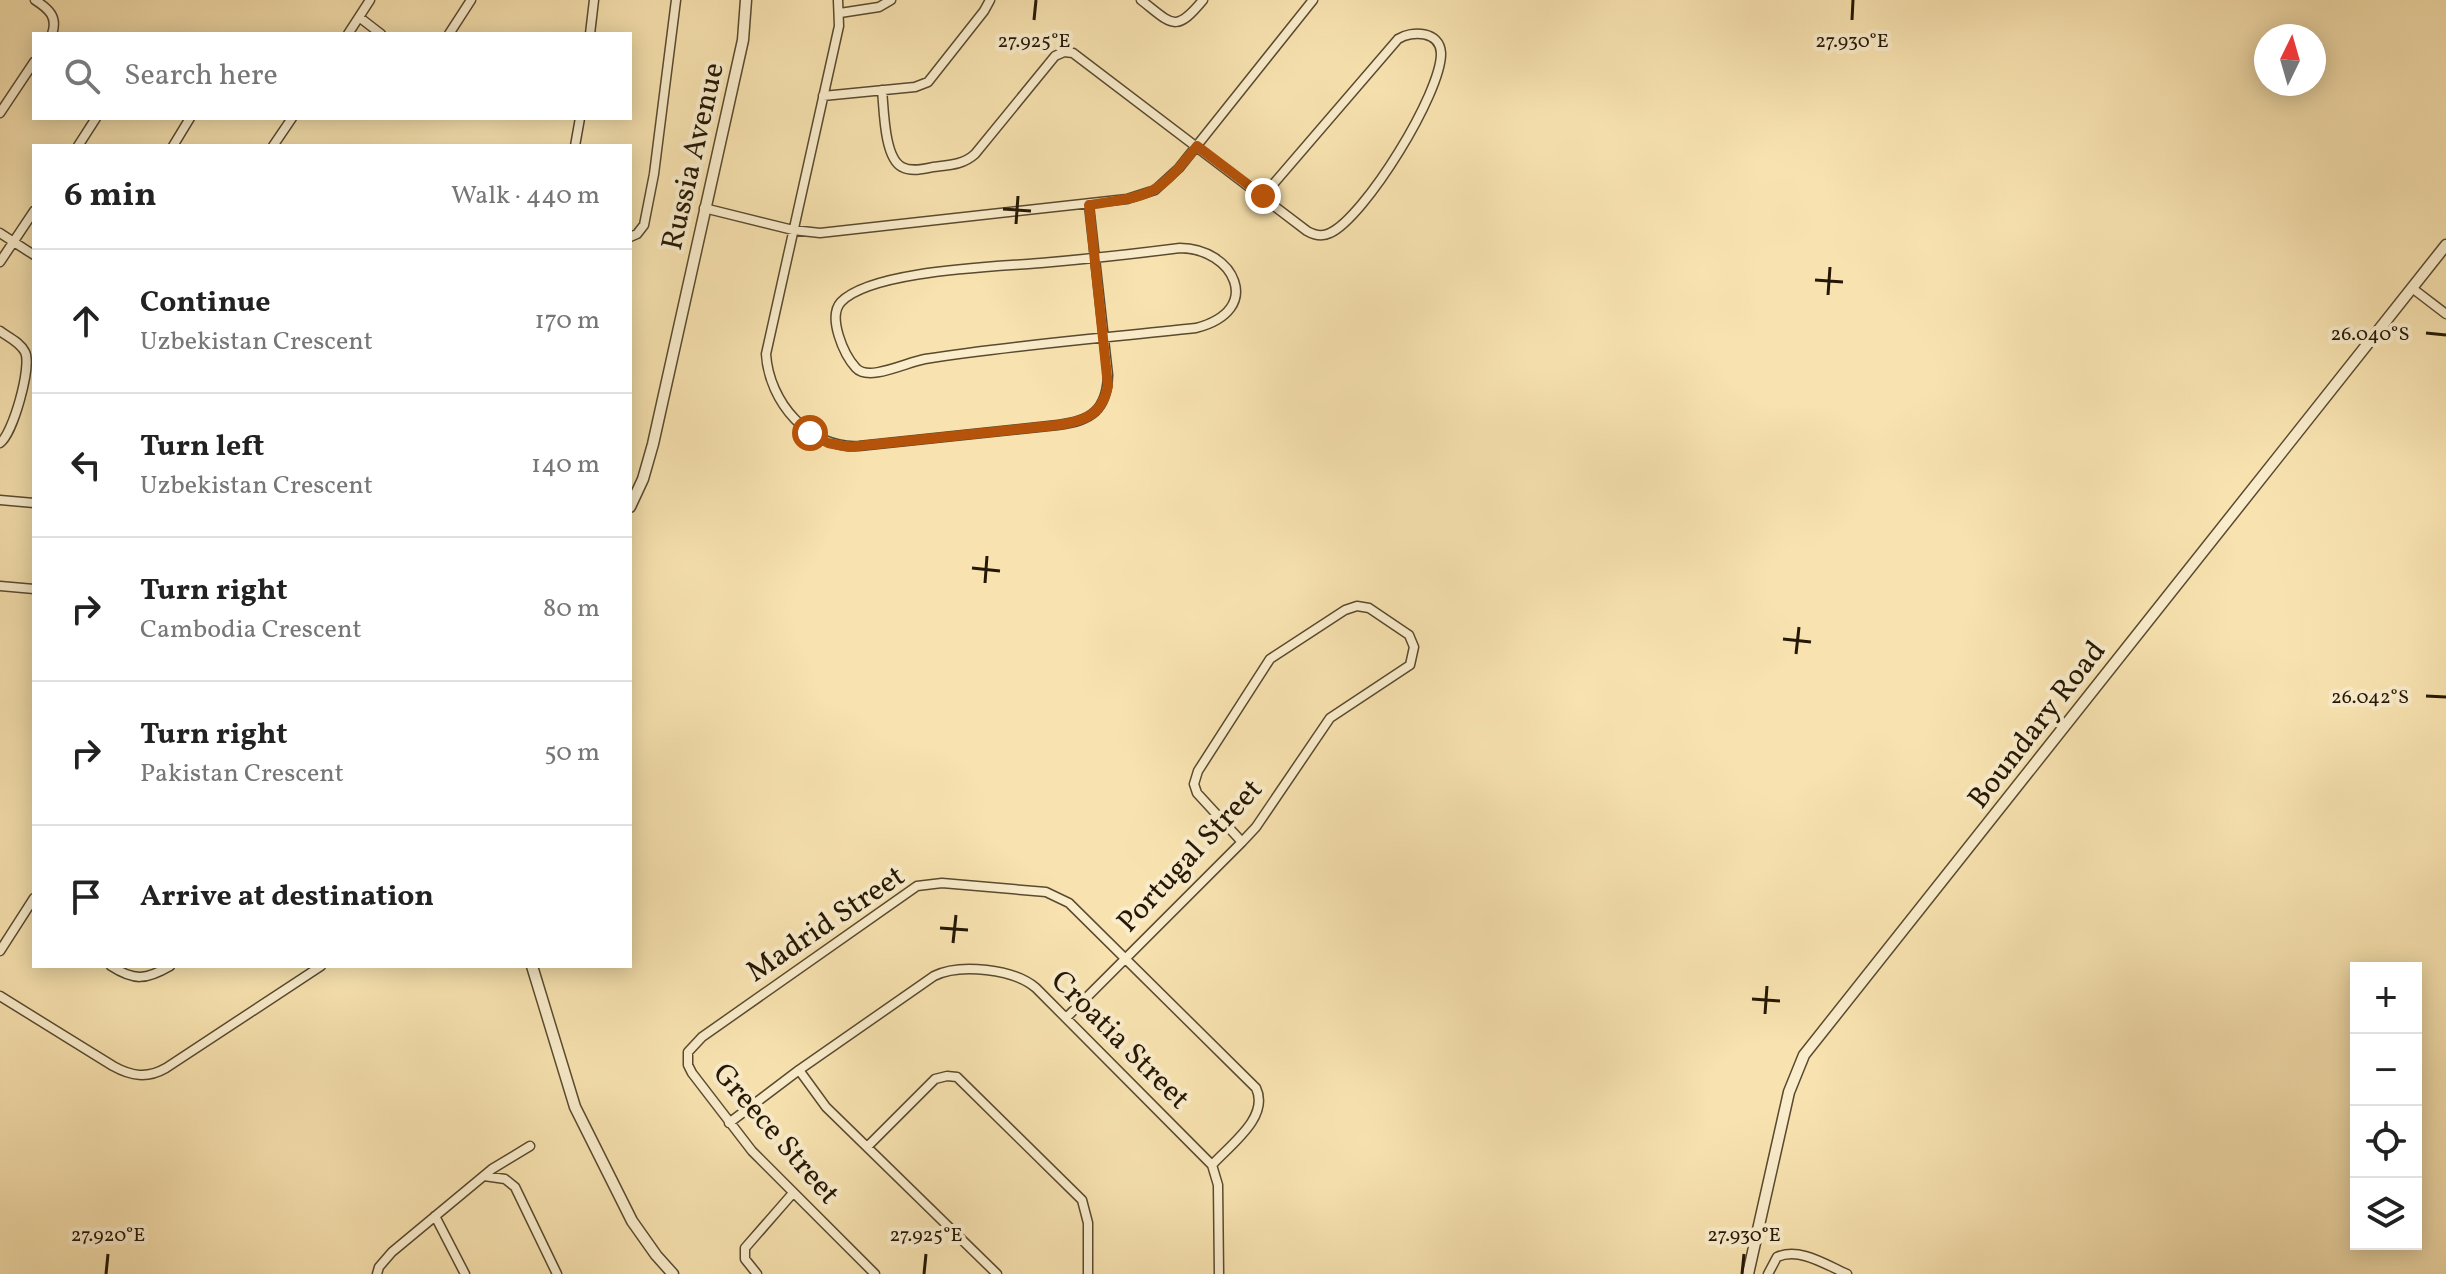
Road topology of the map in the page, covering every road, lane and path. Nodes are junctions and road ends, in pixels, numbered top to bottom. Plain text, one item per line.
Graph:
1 (35, 0) edge
2 (370, 0) edge
3 (471, 0) edge
4 (594, 0) edge
5 (676, 0) edge
6 (746, 0) edge
7 (838, 0) edge
8 (891, 0) edge
9 (990, 0) edge
10 (1141, 0) edge
11 (1203, 0) edge
12 (1313, 0) edge
13 (840, 13) junction
14 (359, 17) junction
15 (52, 32) edge
16 (349, 32) edge
17 (378, 32) edge
18 (450, 32) edge
19 (590, 32) edge
20 (32, 65) edge
21 (882, 90) junction
22 (823, 96) junction
23 (0, 113) edge
24 (95, 120) edge
25 (189, 120) edge
26 (291, 120) edge
27 (580, 120) edge
28 (79, 144) edge
29 (174, 144) edge
30 (274, 144) edge
31 (575, 144) edge
32 (1197, 146) junction
33 (1263, 196) junction
34 (1089, 205) junction
35 (704, 208) junction
36 (32, 214) edge
37 (793, 230) junction
38 (0, 233) edge
39 (632, 236) edge
40 (13, 242) junction
41 (2446, 245) edge
42 (32, 254) edge
43 (1095, 257) junction
44 (0, 262) edge
45 (2412, 288) junction
46 (2446, 314) edge
47 (0, 331) edge
48 (1104, 338) junction
49 (0, 443) edge
50 (0, 500) edge
51 (632, 502) edge
52 (32, 503) edge
53 (0, 586) edge
54 (32, 589) edge
55 (1242, 842) junction
56 (32, 901) edge
57 (25, 912) junction
58 (32, 916) edge
59 (0, 951) edge
60 (1125, 959) junction
61 (114, 968) edge
62 (167, 968) edge
63 (300, 968) edge
64 (318, 968) edge
65 (533, 968) edge
66 (298, 981) junction
67 (0, 996) edge
68 (1066, 1018) junction
69 (688, 1052) joint
70 (799, 1070) junction
71 (729, 1123) junction
72 (530, 1146) dead end
73 (867, 1147) junction
74 (1212, 1165) junction
75 (484, 1176) junction
76 (793, 1193) junction
77 (435, 1216) junction
78 (377, 1274) edge
79 (465, 1274) edge
80 (557, 1274) edge
81 (673, 1274) edge
82 (757, 1274) edge
83 (875, 1274) edge
84 (997, 1274) edge
85 (1088, 1274) edge
86 (1219, 1274) edge
87 (1748, 1274) edge
88 (1768, 1274) edge
89 (1847, 1274) edge

1 - 15 street
2 - 14 street
3 - 18 street
4 - 19 street
5 - 39 street
6 - 35 street, Russia Avenue
7 - 13 street
8 - 13 street
9 - 21 street
10 - 11 street
12 - 32 street
13 - 22 street
14 - 16 street
14 - 17 street
20 - 23 street
21 - 22 street
21 - 32 street
22 - 37 street
24 - 28 street
25 - 29 street
26 - 30 street
27 - 31 street
32 - 33 street
32 - 34 street
33 - 33 street
34 - 37 street
34 - 43 street
35 - 37 street
35 - 51 street, Russia Avenue
36 - 40 street
37 - 48 street
38 - 40 street
40 - 42 street
40 - 44 street
41 - 45 street, Boundary Road
43 - 48 street
43 - 48 street
43 - 48 street
45 - 46 street
45 - 87 street, Boundary Road
47 - 49 street
50 - 52 street
53 - 54 street
55 - 55 street, Portugal Street
55 - 60 street, Portugal Street
56 - 57 street
57 - 58 street
57 - 59 street
60 - 68 street, Portugal Street
60 - 69 street, Madrid Street
60 - 74 street, Madrid Street
61 - 62 street
63 - 66 street
64 - 66 street
65 - 81 street
66 - 67 street
68 - 70 street, Croatia Street
68 - 74 street, Croatia Street
69 - 71 street, Greece Street
70 - 71 street, Croatia Street
70 - 73 street
71 - 76 street, Greece Street
72 - 75 street
73 - 84 street
73 - 85 street
74 - 86 street
75 - 77 street
75 - 80 street
76 - 82 street
76 - 83 street, Greece Street
77 - 78 street
77 - 79 street
88 - 89 street

